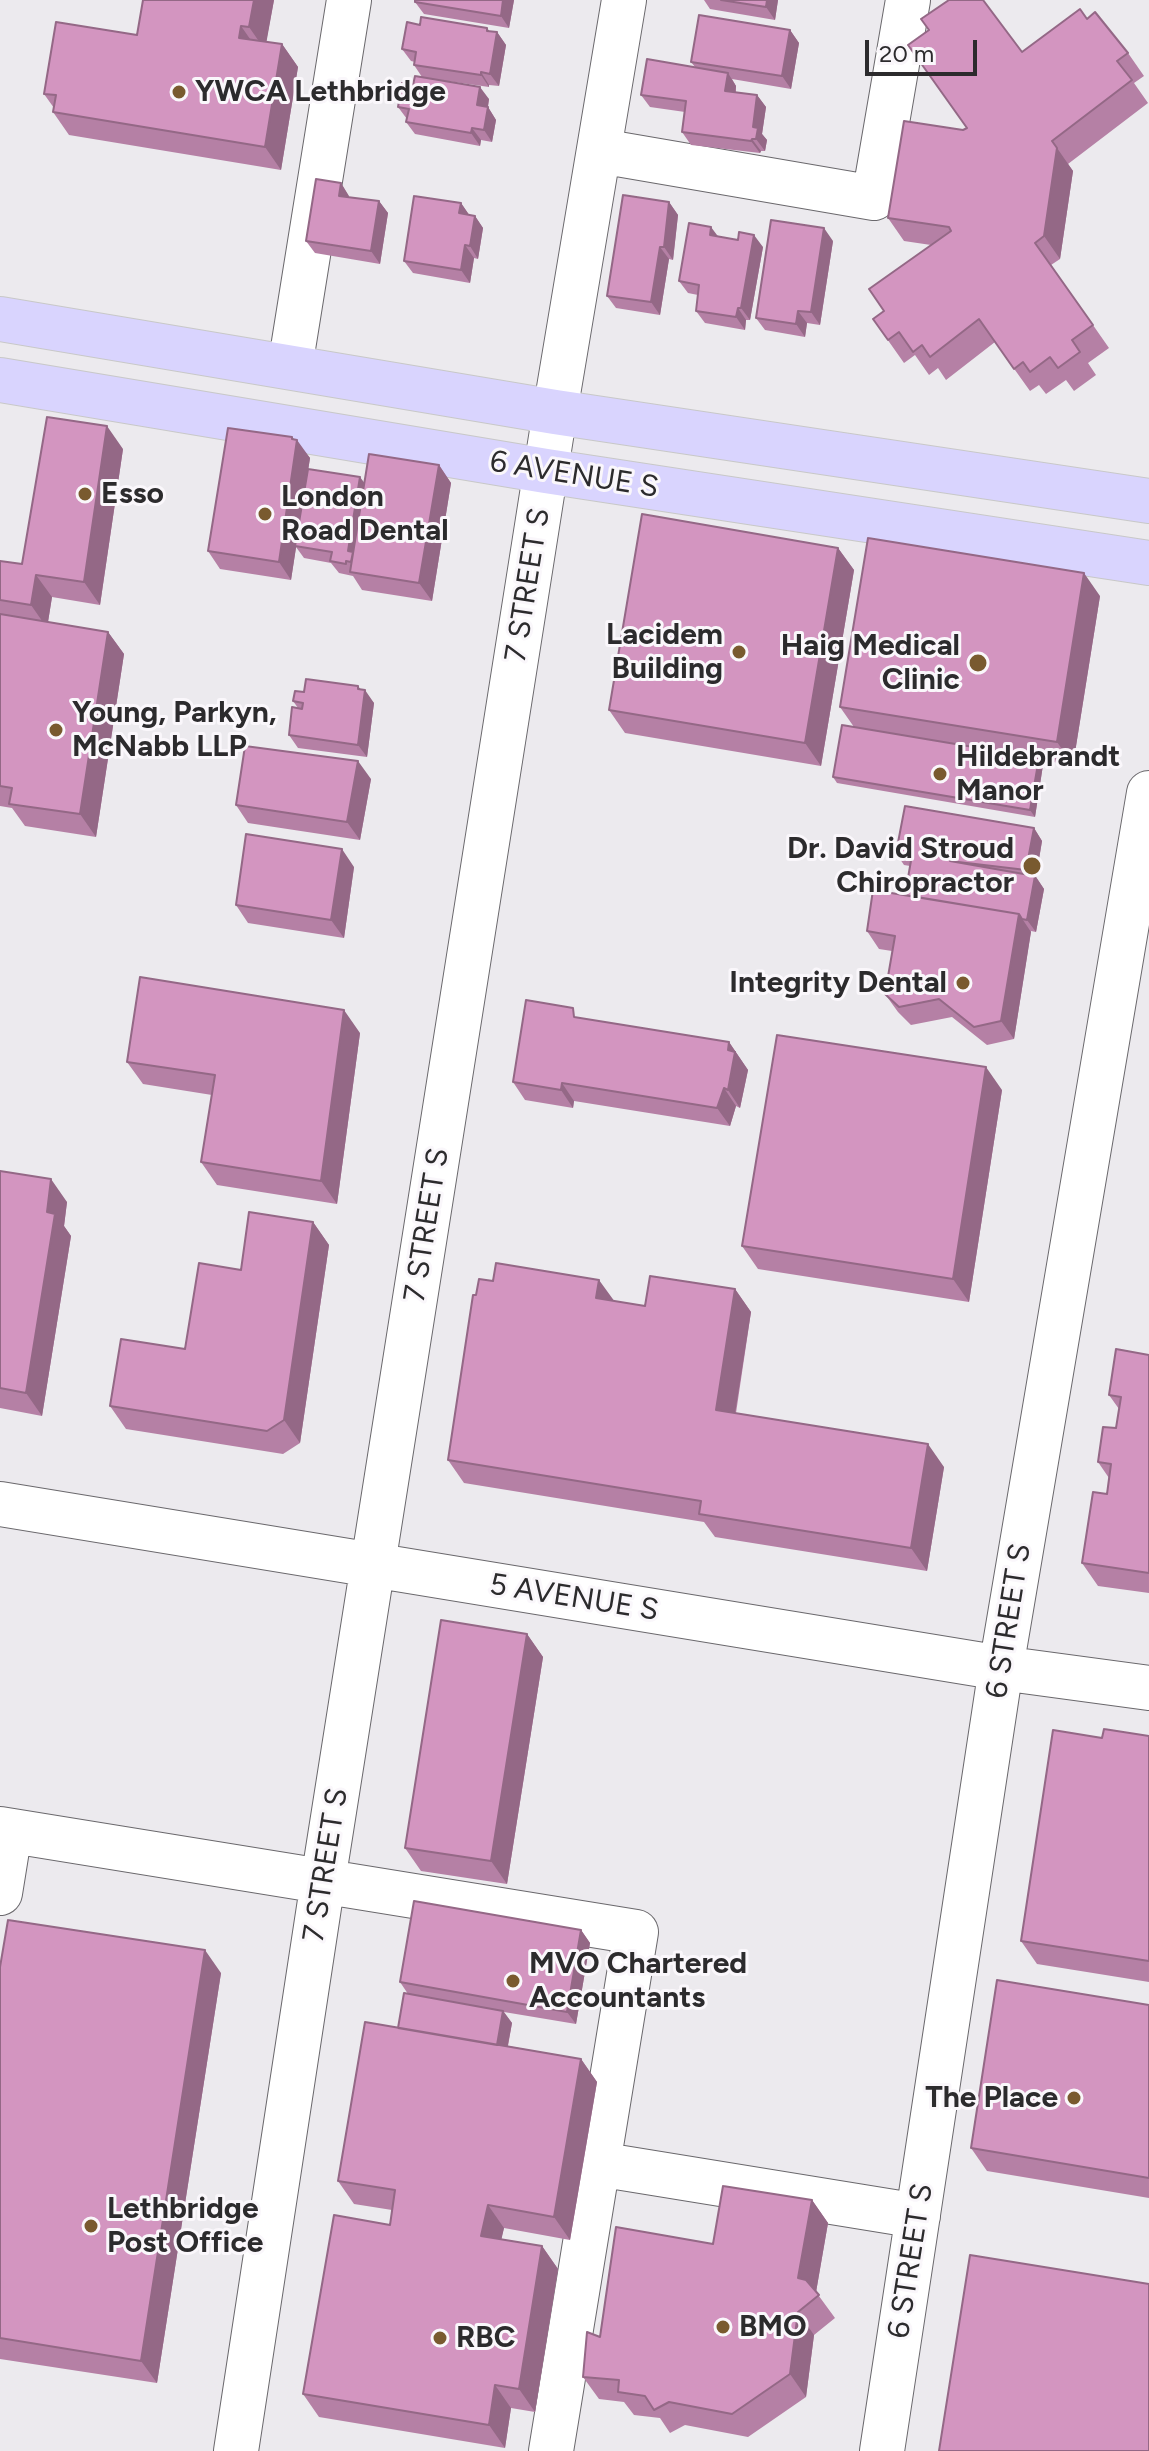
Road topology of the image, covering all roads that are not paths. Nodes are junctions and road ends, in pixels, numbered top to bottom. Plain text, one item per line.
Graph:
1 (349, 0) edge
2 (624, 0) edge
3 (908, 0) edge
4 (600, 151) junction
5 (0, 319) edge
6 (290, 367) junction
7 (0, 380) edge
8 (555, 412) junction
9 (546, 471) junction
10 (1149, 501) edge
11 (1149, 563) edge
12 (1149, 793) edge
13 (0, 1504) edge
14 (373, 1566) junction
15 (1001, 1668) junction
16 (1149, 1688) edge
17 (5, 1830) edge
18 (323, 1881) junction
19 (0, 1893) edge
20 (598, 2164) junction
21 (918, 2216) junction
22 (236, 2451) edge
23 (551, 2451) edge
24 (882, 2451) edge

1 - 6 street
2 - 4 street, 7 STREET S
3 - 4 street
4 - 8 street, 7 STREET S
5 - 6 main road, 6 AVENUE S
6 - 8 main road, 6 AVENUE S
7 - 9 main road, 6 AVENUE S
8 - 9 street, 7 STREET S
8 - 10 main road, 6 AVENUE S
9 - 11 main road, 6 AVENUE S
9 - 14 street, 7 STREET S
12 - 15 street, 6 STREET S
13 - 14 street, 5 AVENUE S
14 - 15 street, 5 AVENUE S
14 - 18 street, 7 STREET S
15 - 16 street, 5 AVENUE S
15 - 21 street, 6 STREET S
17 - 18 street
17 - 19 street
18 - 20 street
18 - 22 street, 7 STREET S
20 - 21 street
20 - 23 street
21 - 24 street, 6 STREET S

